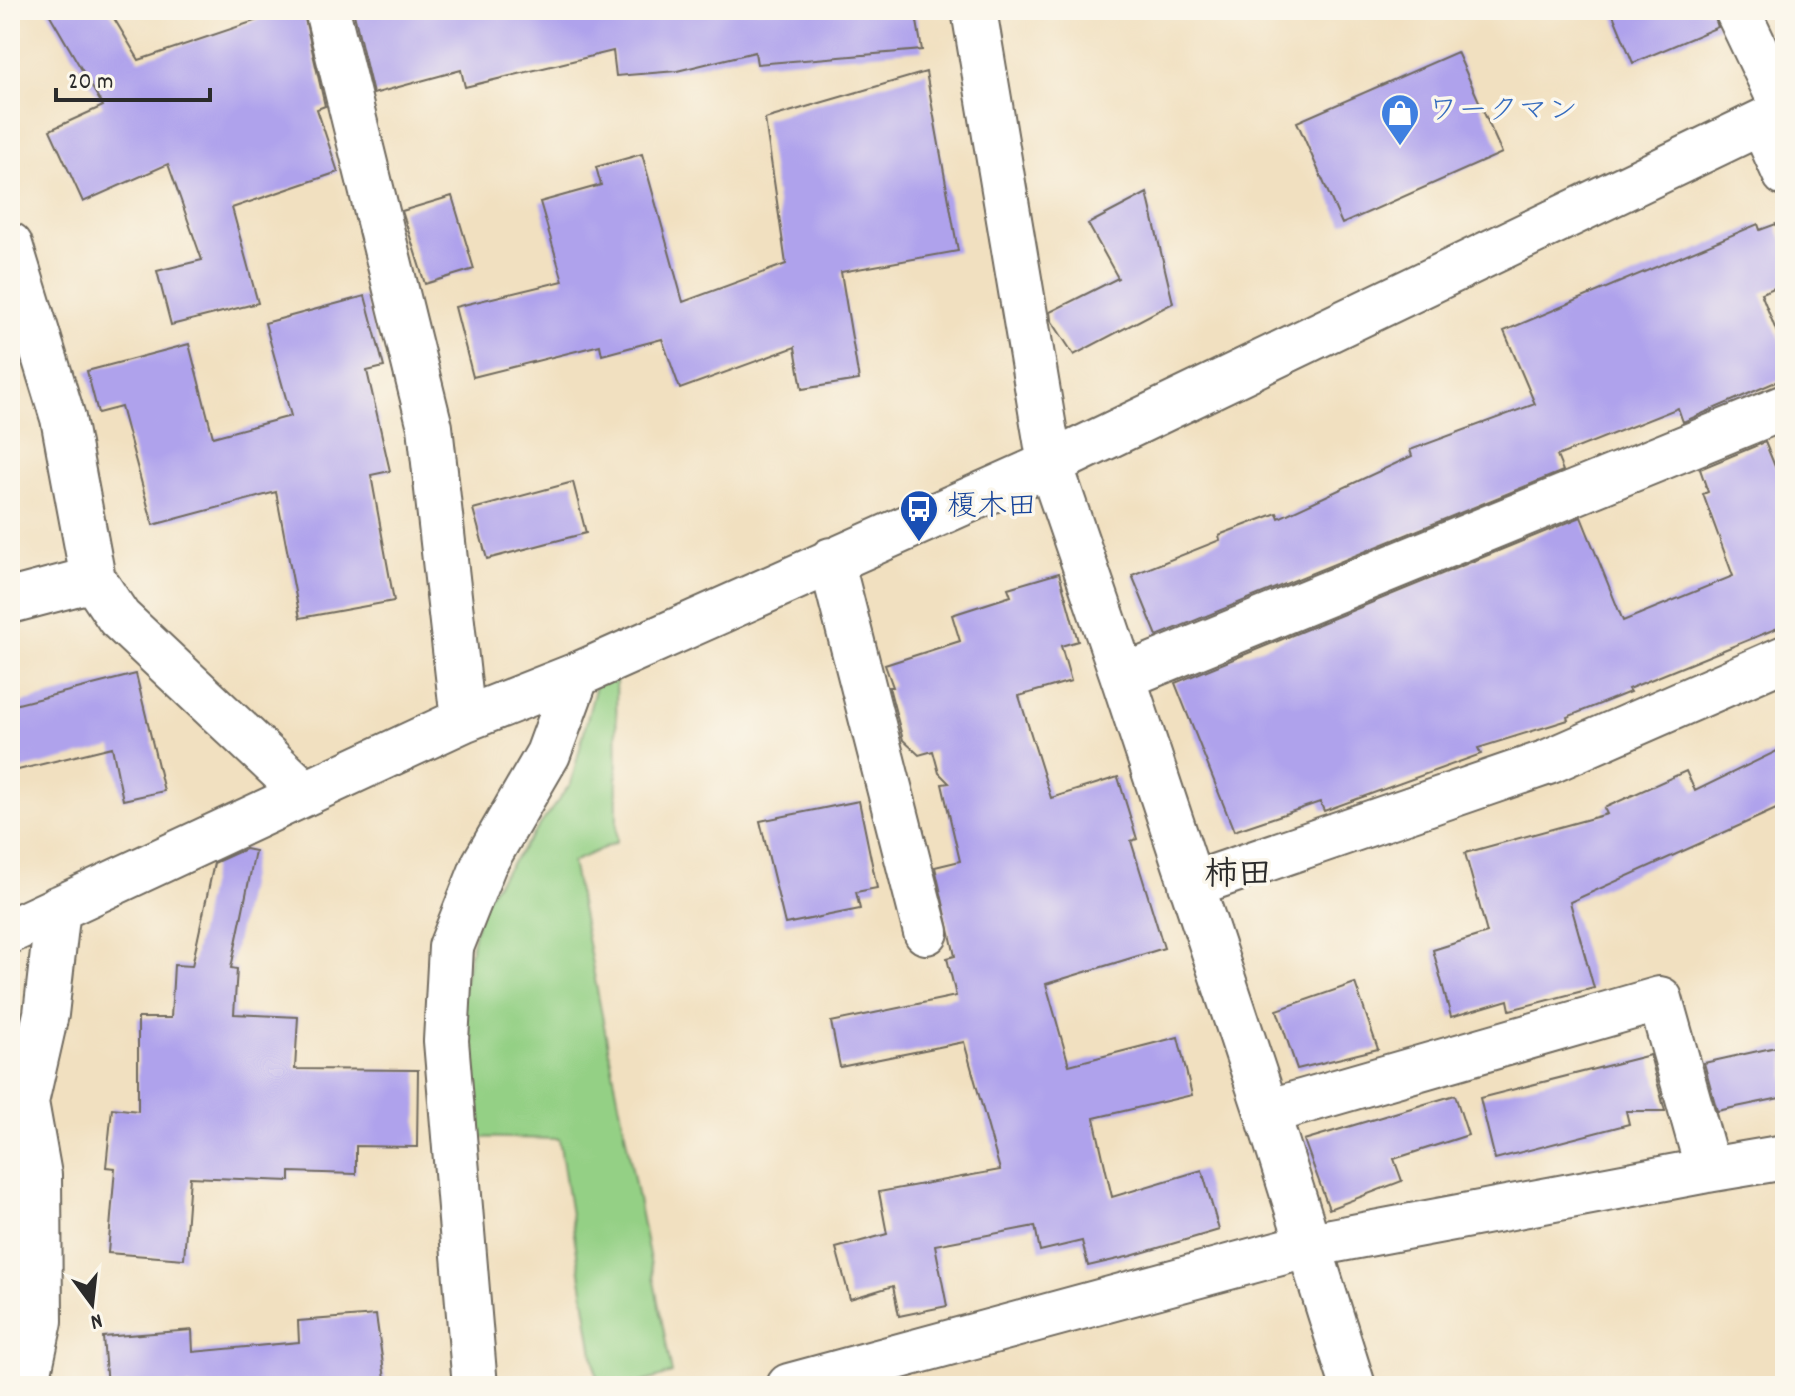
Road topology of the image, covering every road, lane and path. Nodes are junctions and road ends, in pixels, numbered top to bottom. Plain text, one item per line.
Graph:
1 (327, 10) edge
2 (974, 10) edge
3 (1737, 10) edge
4 (1777, 115) edge
5 (1785, 174) edge
6 (10, 245) edge
7 (1785, 407) edge
8 (1050, 464) junction
9 (831, 560) junction
10 (93, 579) junction
11 (10, 601) edge
12 (1785, 658) edge
13 (577, 675) junction
14 (1123, 677) junction
15 (463, 720) junction
16 (305, 793) junction
17 (1191, 885) junction
18 (58, 908) junction
19 (10, 931) edge
20 (926, 932) dead end
21 (1267, 1112) junction
22 (1785, 1157) edge
23 (1708, 1170) junction
24 (1310, 1245) junction
25 (26, 1386) edge
26 (475, 1386) edge
27 (789, 1386) edge
28 (1353, 1386) edge

1 - 15 street
2 - 8 street
3 - 4 street
4 - 5 street
4 - 8 street
6 - 10 street
7 - 14 street
8 - 9 street
8 - 14 street
9 - 13 street
9 - 20 street
10 - 11 street
10 - 16 street
12 - 17 street
13 - 15 street
13 - 26 street
14 - 17 street
15 - 16 street
16 - 18 street
17 - 21 street
18 - 19 street
18 - 25 street
21 - 23 street
21 - 24 street
22 - 23 street
23 - 24 street
24 - 27 street
24 - 28 street

